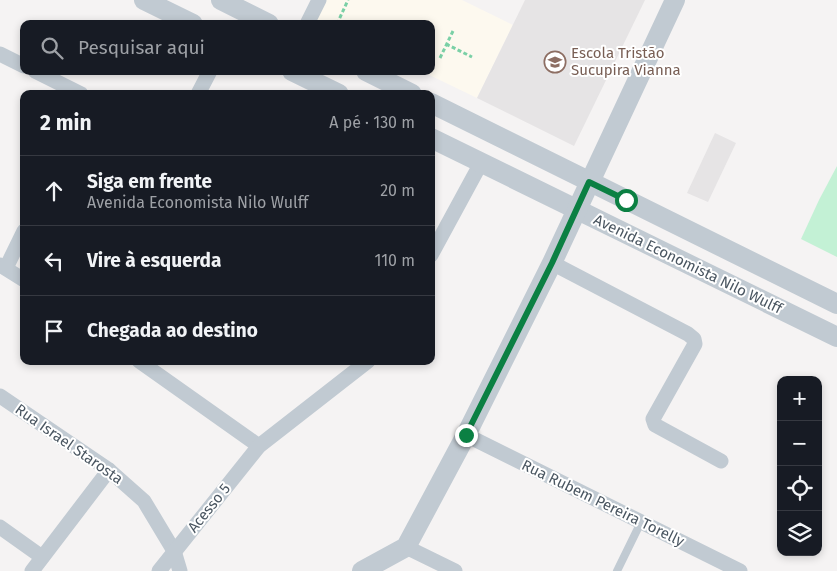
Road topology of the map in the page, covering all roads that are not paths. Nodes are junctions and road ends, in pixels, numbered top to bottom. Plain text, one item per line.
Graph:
1 (144, 0) edge
2 (221, 0) edge
3 (318, 0) edge
4 (675, 0) edge
5 (185, 20) edge
6 (261, 20) edge
7 (309, 20) edge
8 (0, 54) edge
9 (20, 64) edge
10 (43, 75) edge
11 (208, 75) edge
12 (300, 75) edge
13 (374, 75) edge
14 (73, 90) edge
15 (200, 90) edge
16 (332, 90) edge
17 (404, 90) edge
18 (435, 110) edge
19 (435, 140) edge
20 (481, 163) junction
21 (589, 182) junction
22 (577, 209) junction
23 (20, 238) edge
24 (435, 248) edge
25 (552, 263) junction
26 (3, 266) edge
27 (20, 277) edge
28 (837, 304) edge
29 (837, 337) edge
30 (363, 365) edge
31 (155, 366) edge
32 (0, 396) edge
33 (466, 435) junction
34 (260, 446) junction
35 (721, 461) dead end
36 (109, 470) junction
37 (641, 522) junction
38 (0, 527) edge
39 (406, 547) junction
40 (174, 551) junction
41 (42, 557) junction
42 (32, 571) edge
43 (159, 571) edge
44 (180, 571) edge
45 (362, 571) edge
46 (455, 571) edge
47 (617, 571) edge
48 (740, 571) edge

1 - 5 street
2 - 6 street
3 - 7 street
4 - 21 street
8 - 9 street
10 - 14 street
11 - 15 street
12 - 16 street
13 - 17 street
18 - 21 street, Avenida Economista Nilo Wulff
19 - 20 street, Avenida Economista Nilo Wulff
20 - 22 street, Avenida Economista Nilo Wulff
20 - 24 street
21 - 22 street
21 - 28 street, Avenida Economista Nilo Wulff
22 - 25 street
22 - 29 street, Avenida Economista Nilo Wulff
23 - 26 street
25 - 33 street
25 - 35 street
26 - 27 street
30 - 34 street, Acesso 5
31 - 34 street
32 - 36 street, Rua Israel Starosta
33 - 37 street, Rua Rubem Pereira Torelly
33 - 39 street
34 - 40 street, Acesso 5
36 - 40 street, Rua Israel Starosta
36 - 41 street
37 - 47 lane
37 - 48 street, Rua Rubem Pereira Torelly
38 - 41 street
39 - 45 street
39 - 46 street
40 - 43 street, Acesso 5
40 - 44 street, Rua Israel Starosta
41 - 42 street

